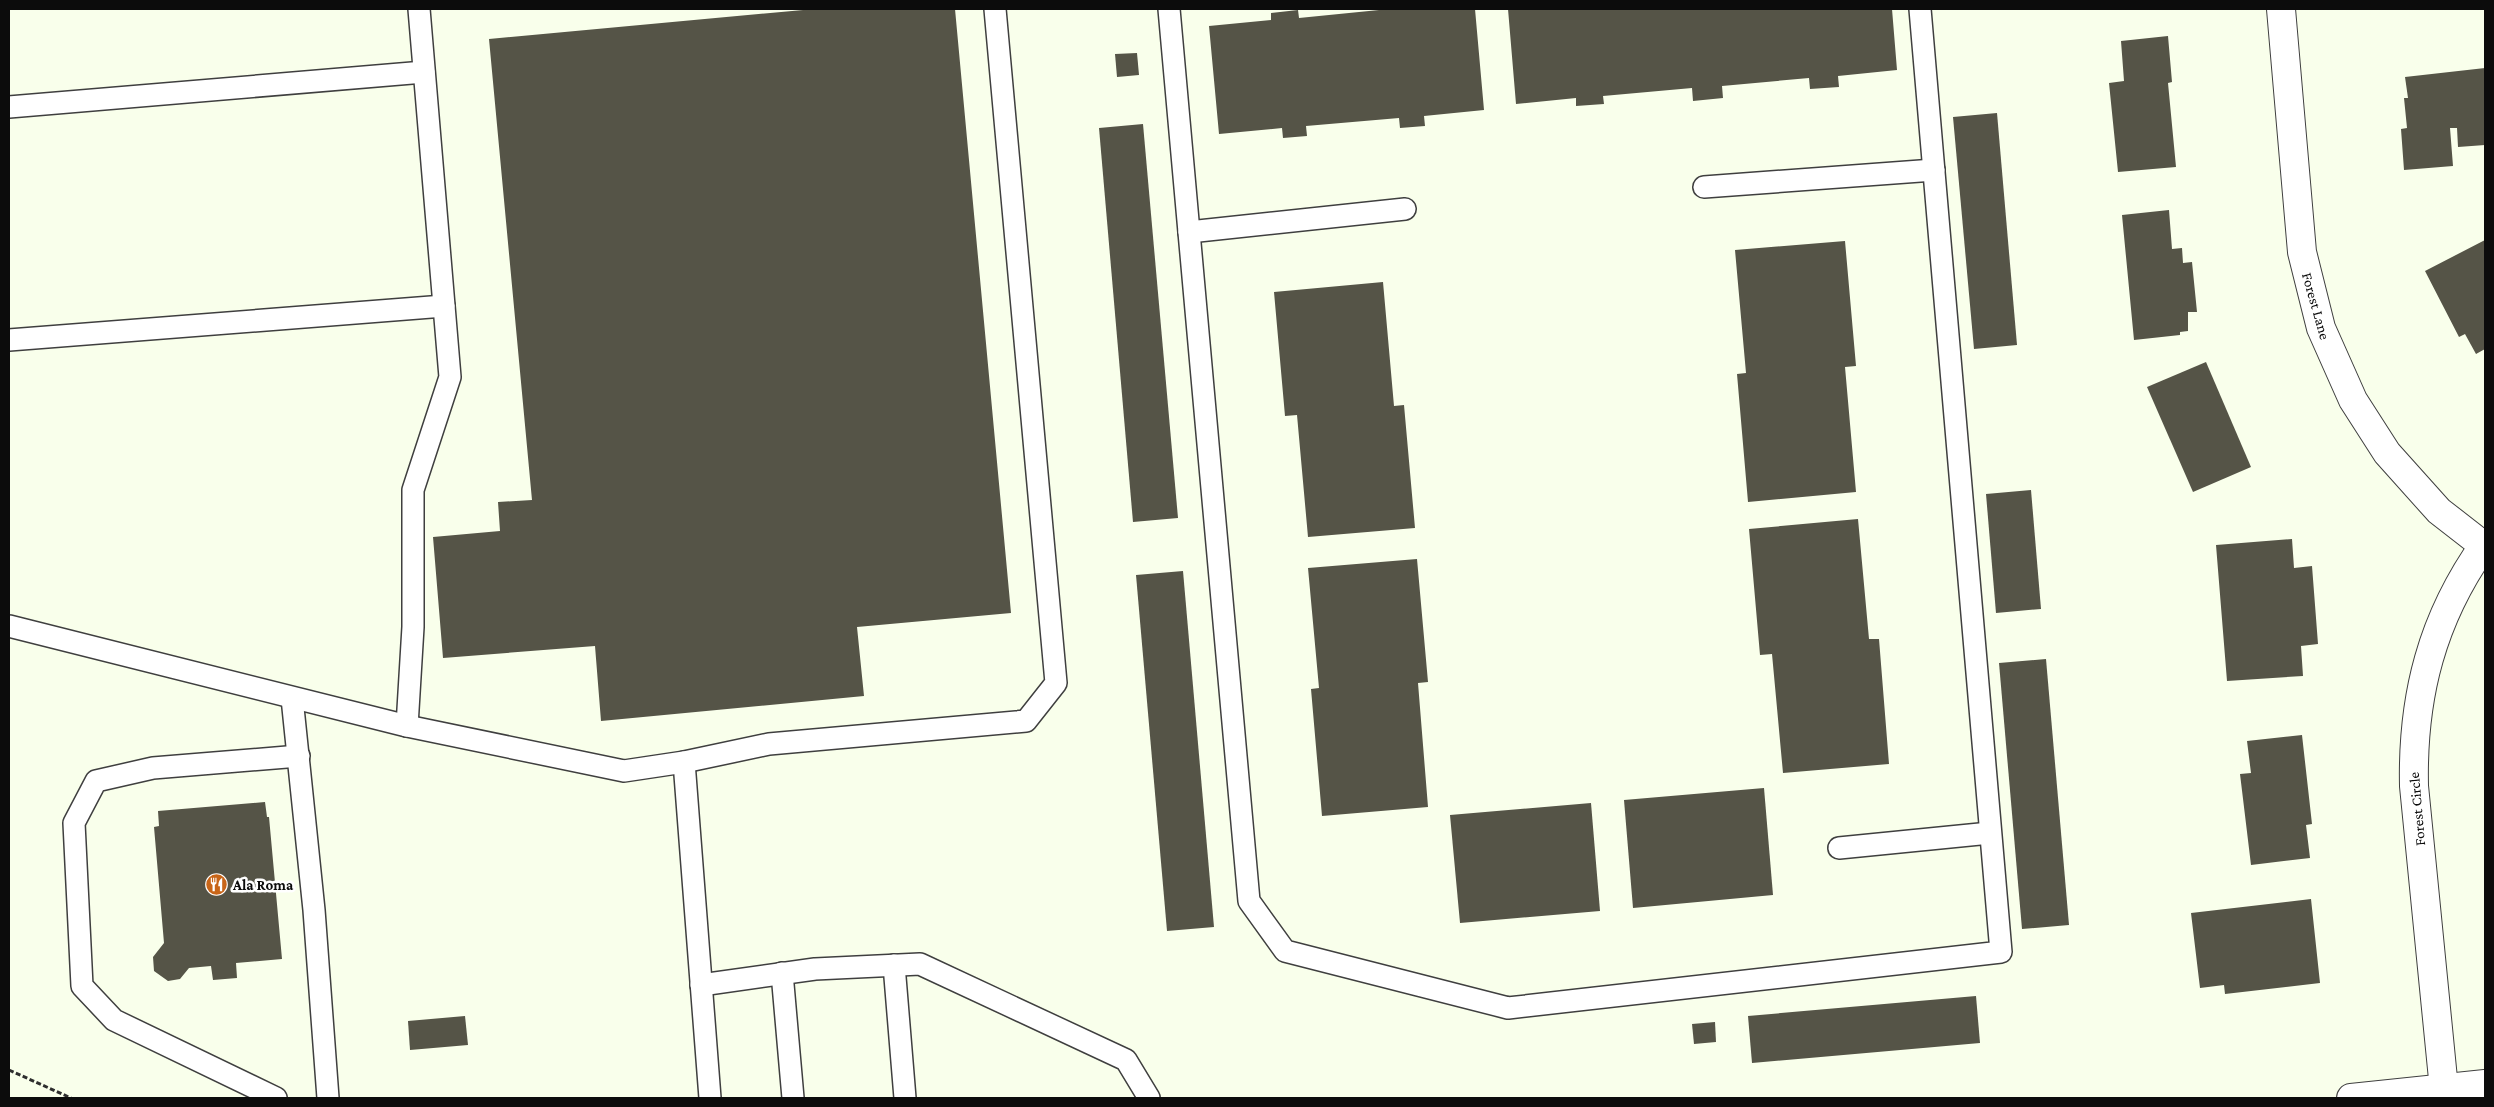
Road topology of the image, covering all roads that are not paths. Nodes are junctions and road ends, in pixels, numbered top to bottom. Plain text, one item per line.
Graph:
1 (419, 9) edge
2 (995, 9) edge
3 (1169, 9) edge
4 (1920, 9) edge
5 (2281, 9) edge
6 (424, 72) junction
7 (9, 107) edge
8 (1934, 170) junction
9 (1704, 187) dead end
10 (1405, 209) dead end
11 (1189, 232) junction
12 (444, 306) junction
13 (9, 340) edge
14 (2485, 545) edge
15 (9, 626) edge
16 (292, 698) junction
17 (407, 726) junction
18 (299, 756) junction
19 (684, 762) junction
20 (1990, 833) junction
21 (1839, 848) dead end
22 (894, 965) junction
23 (782, 973) junction
24 (701, 985) junction
25 (2485, 1084) edge
26 (2444, 1089) junction
27 (276, 1098) edge
28 (328, 1098) edge
29 (710, 1098) edge
30 (793, 1098) edge
31 (906, 1098) edge
32 (1149, 1098) edge
33 (2351, 1098) edge

1 - 6 lane
2 - 19 lane
3 - 11 lane
4 - 8 lane
5 - 14 street, Forest Lane
6 - 7 lane
6 - 12 lane
8 - 9 lane
8 - 20 lane
10 - 11 lane
11 - 20 lane
12 - 13 lane
12 - 17 lane
14 - 26 street, Forest Circle
15 - 16 lane
16 - 17 lane
16 - 18 lane
17 - 19 lane
18 - 27 lane
18 - 28 lane
19 - 24 lane
20 - 21 lane
22 - 23 lane
22 - 31 lane
22 - 32 lane
23 - 24 lane
23 - 30 lane
24 - 29 lane
25 - 26 street
26 - 33 street

